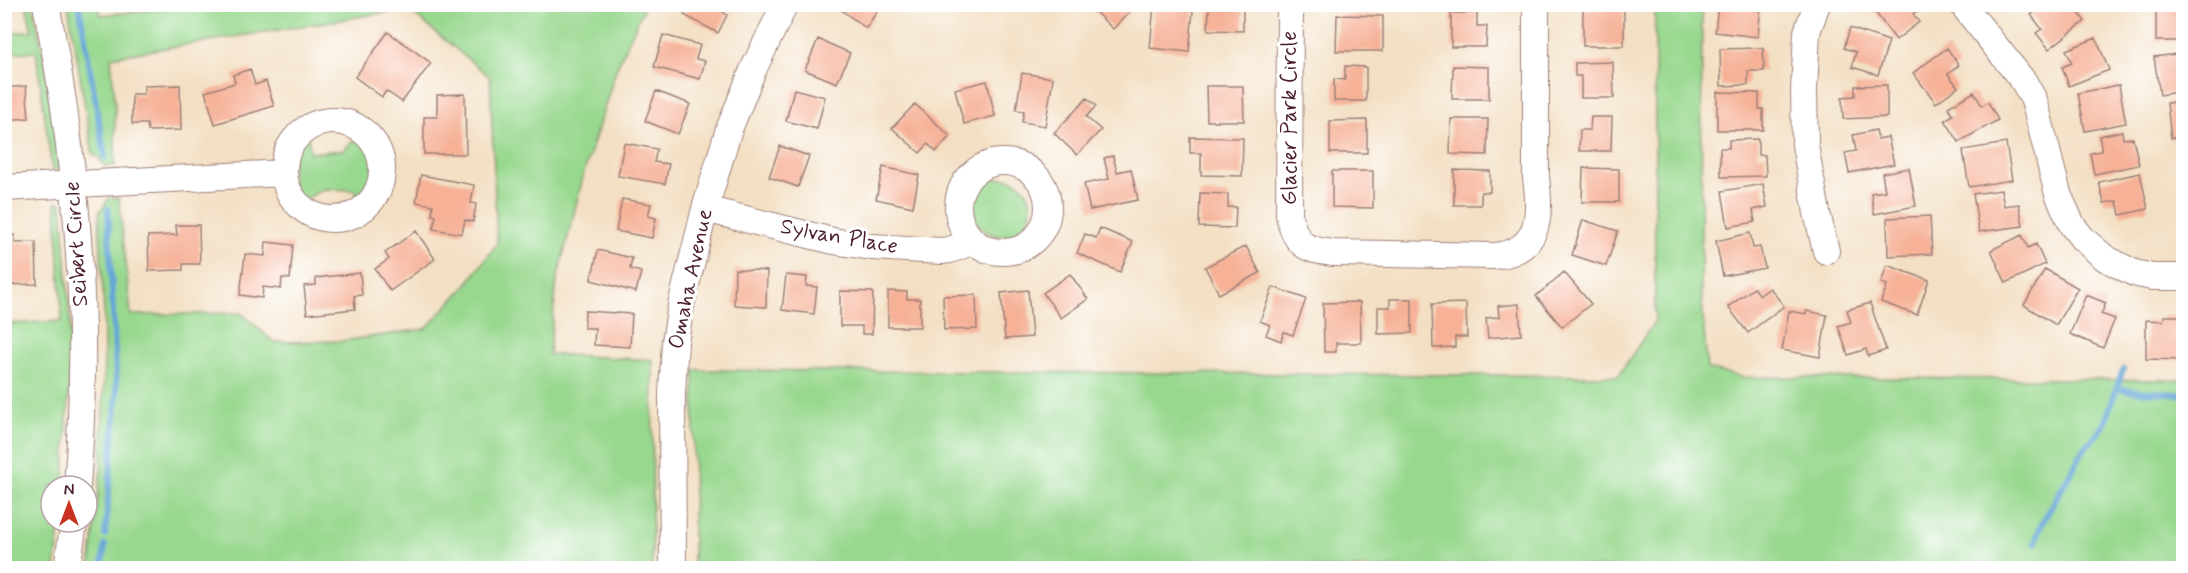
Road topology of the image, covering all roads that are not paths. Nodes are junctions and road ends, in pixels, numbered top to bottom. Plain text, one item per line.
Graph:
1 (46, 4) edge
2 (785, 4) edge
3 (1290, 4) edge
4 (1536, 4) edge
5 (1816, 4) edge
6 (1962, 4) edge
7 (283, 173) dead end
8 (74, 185) junction
9 (4, 188) edge
10 (705, 209) junction
11 (974, 241) dead end
12 (1826, 251) dead end
13 (2184, 277) edge
14 (78, 474) edge
15 (72, 534) edge
16 (67, 568) edge
17 (673, 568) edge

1 - 8 street, Seibert Circle
2 - 10 street, Omaha Avenue
3 - 4 street, Glacier Park Circle
5 - 12 street
6 - 13 street
7 - 8 street
8 - 9 street
8 - 14 street, Seibert Circle
10 - 11 street, Sylvan Place
10 - 17 street, Omaha Avenue
15 - 16 street

